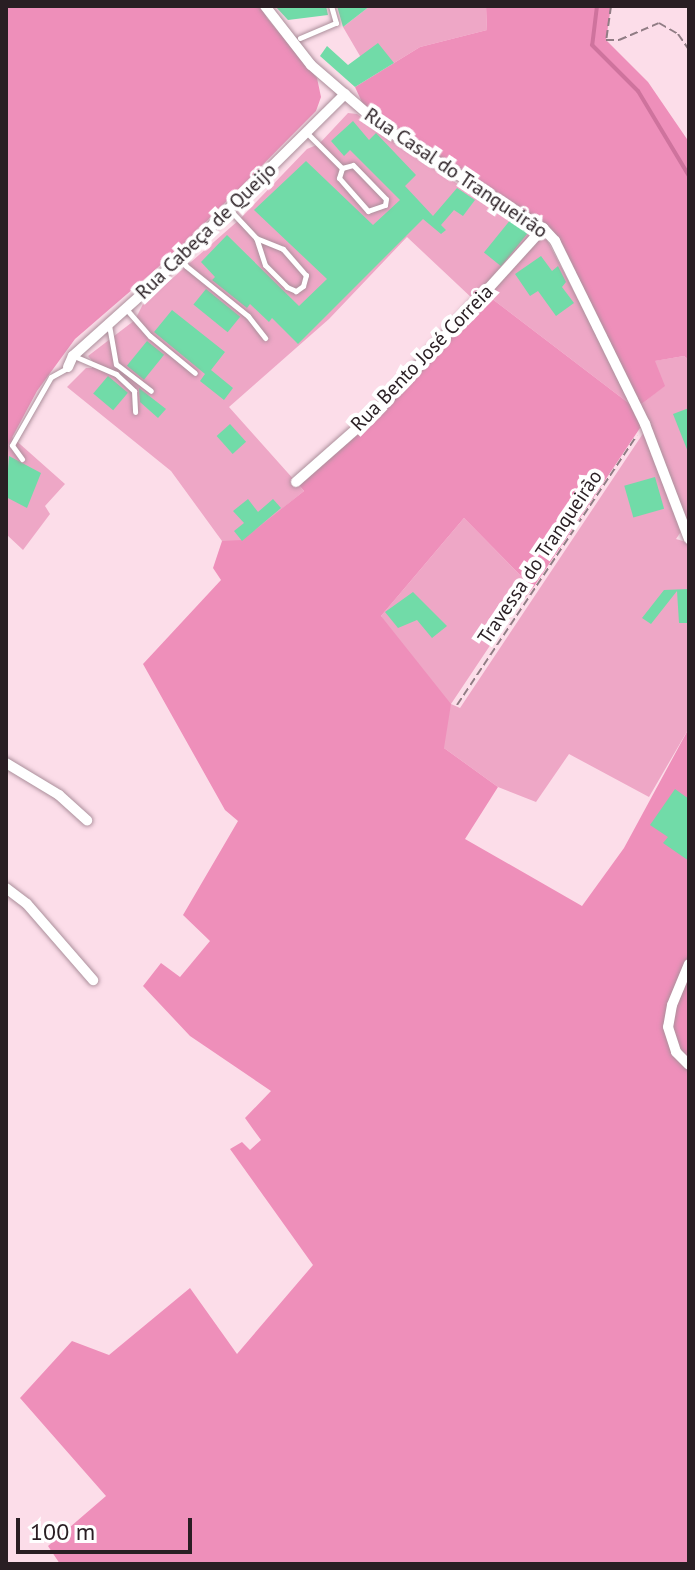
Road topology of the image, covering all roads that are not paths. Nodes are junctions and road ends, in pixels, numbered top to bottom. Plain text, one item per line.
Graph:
1 (265, 6) edge
2 (331, 6) edge
3 (300, 38) dead end
4 (345, 94) junction
5 (307, 132) junction
6 (342, 168) junction
7 (229, 209) junction
8 (543, 228) junction
9 (256, 238) junction
10 (180, 257) junction
11 (126, 309) junction
12 (109, 324) junction
13 (265, 338) dead end
14 (73, 356) junction
15 (68, 367) joint
16 (195, 373) dead end
17 (151, 391) dead end
18 (135, 412) dead end
19 (22, 459) dead end
20 (296, 482) dead end
21 (689, 539) edge
22 (6, 763) edge
23 (87, 820) dead end
24 (6, 888) edge
25 (689, 964) edge
26 (93, 980) dead end
27 (689, 1065) edge

1 - 4 street, Rua Casal do Tranqueirão
2 - 3 lane
4 - 5 street, Rua Cabeça de Queijo
4 - 8 street, Rua Casal do Tranqueirão
5 - 6 lane
5 - 7 street, Rua Cabeça de Queijo
6 - 6 lane
7 - 9 lane
7 - 10 street, Rua Cabeça de Queijo
8 - 20 street, Rua Bento José Correia
8 - 21 street, Rua Casal do Tranqueirão
9 - 9 lane
10 - 11 street, Rua Cabeça de Queijo
10 - 13 lane
11 - 12 street, Rua Cabeça de Queijo
11 - 16 lane
12 - 14 street, Rua Cabeça de Queijo
12 - 17 lane
14 - 15 street, Rua Cabeça de Queijo
14 - 18 lane
15 - 19 lane
22 - 23 street
24 - 26 street
25 - 27 street

